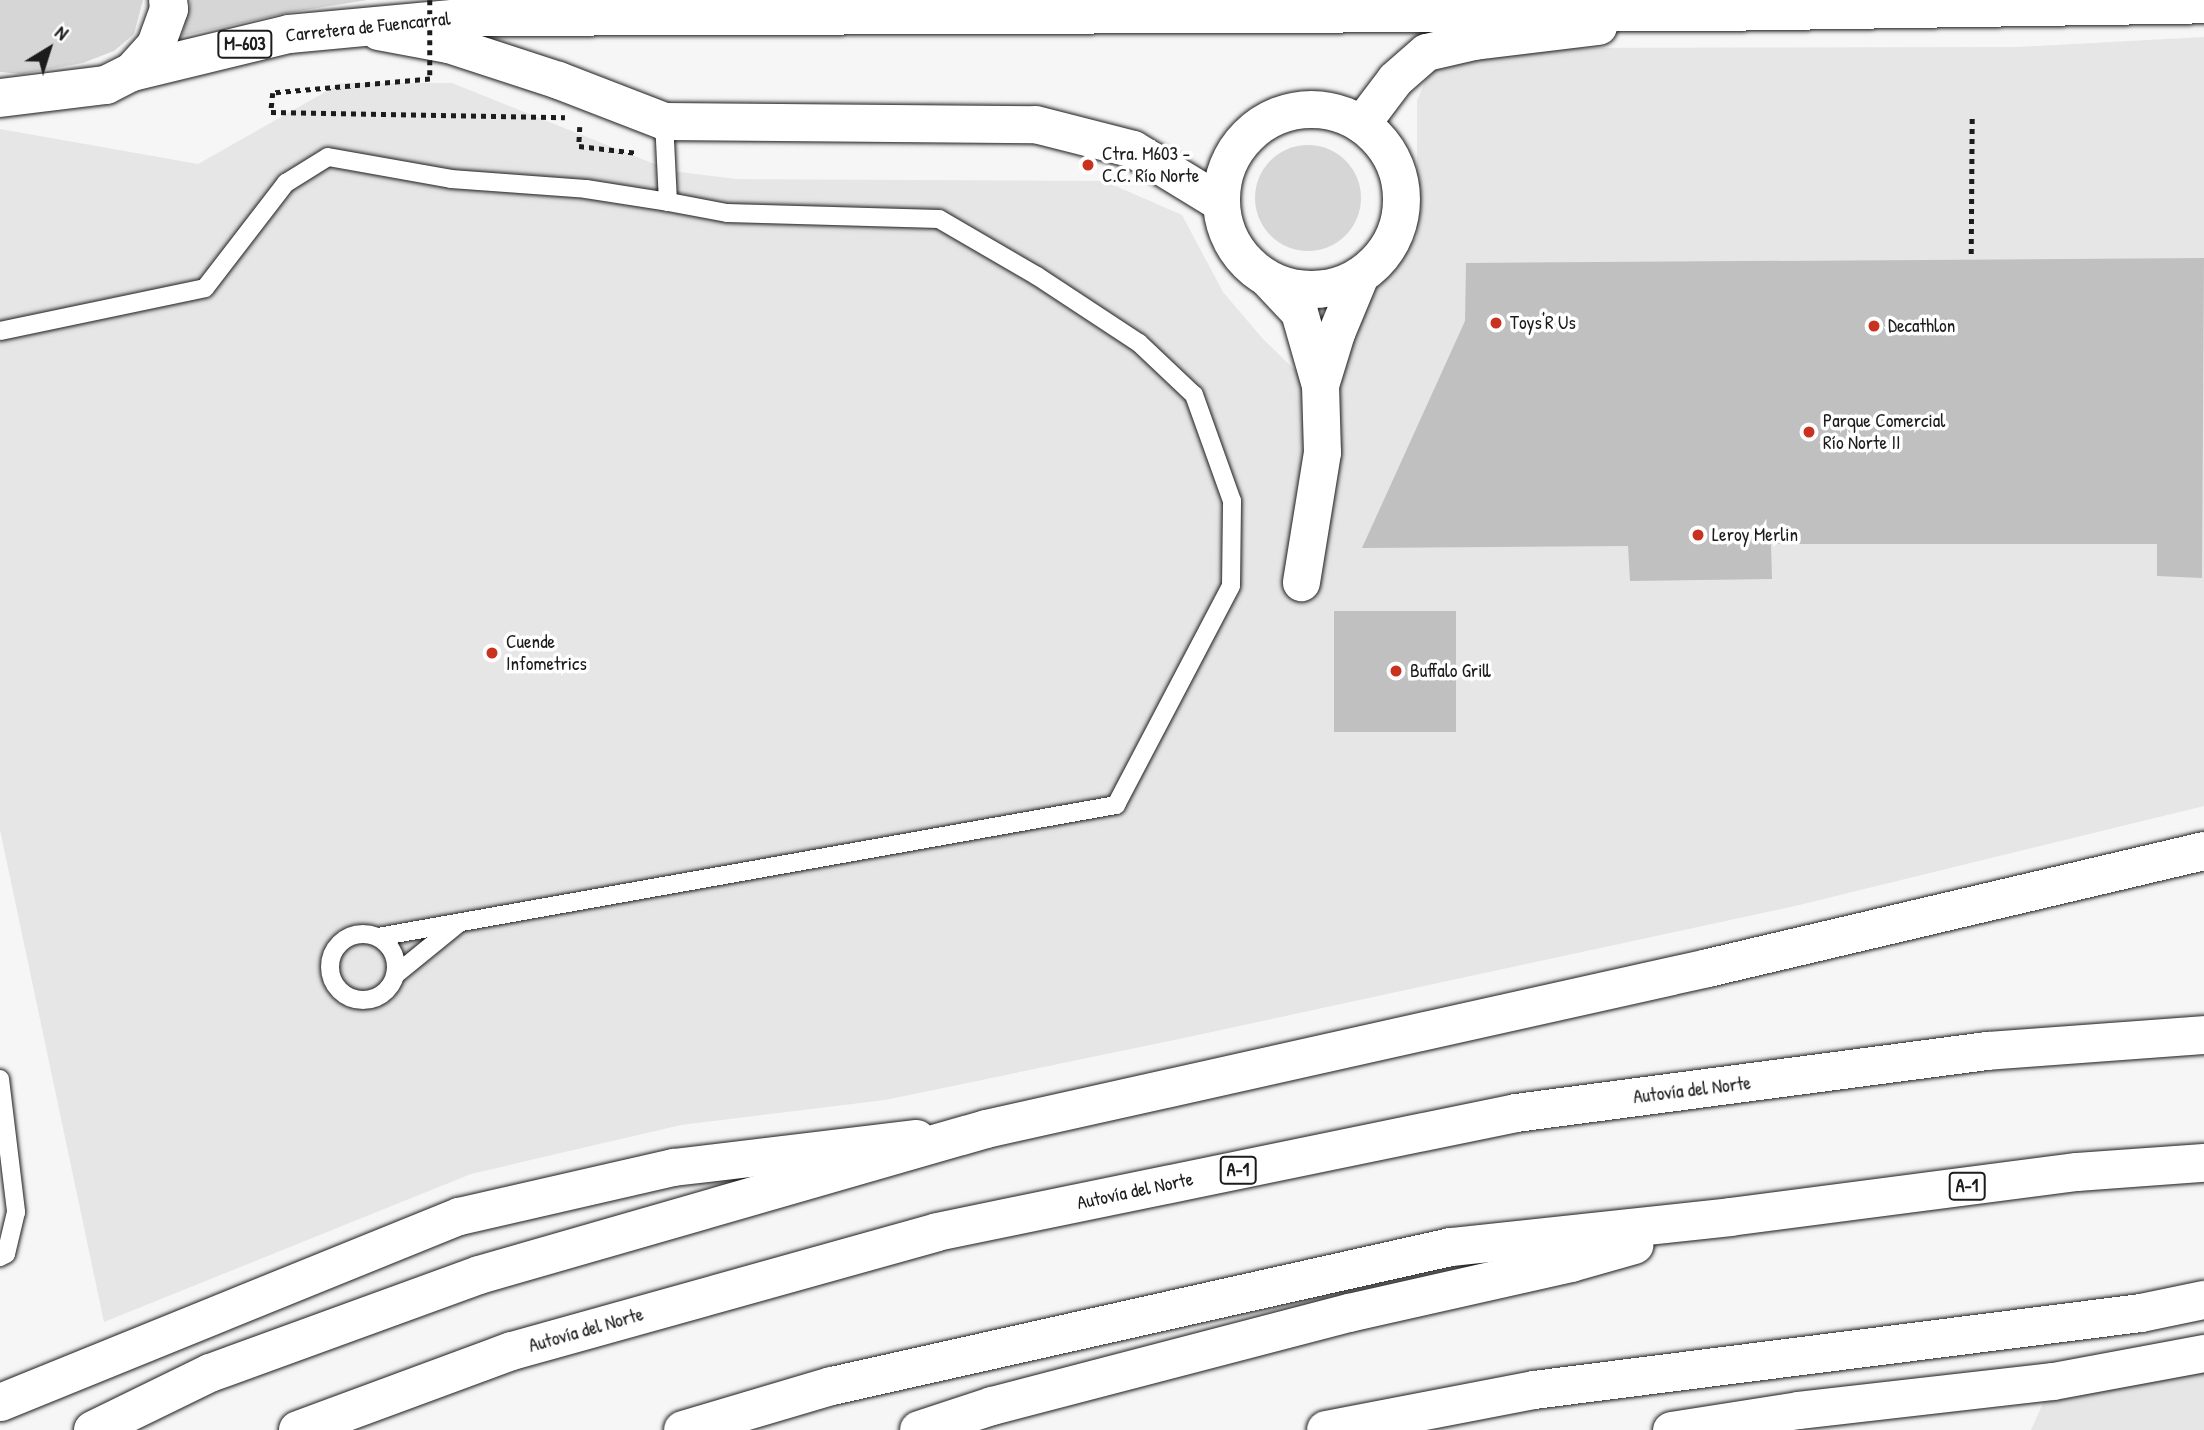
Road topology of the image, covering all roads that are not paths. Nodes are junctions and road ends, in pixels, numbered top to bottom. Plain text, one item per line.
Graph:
1 (167, 0) edge
2 (2204, 4) edge
3 (1715, 12) junction
4 (360, 27) junction
5 (132, 72) junction
6 (0, 98) edge
7 (664, 121) junction
8 (1361, 124) junction
9 (668, 202) junction
10 (1221, 203) junction
11 (1360, 275) junction
12 (1268, 279) junction
13 (0, 331) edge
14 (1320, 385) junction
15 (1301, 582) dead end
16 (2204, 851) edge
17 (461, 922) junction
18 (378, 937) junction
19 (395, 975) junction
20 (2204, 1035) edge
21 (0, 1079) edge
22 (986, 1129) junction
23 (2204, 1163) edge
24 (1730, 1217) junction
25 (0, 1257) edge
26 (2204, 1300) edge
27 (2204, 1353) edge
28 (0, 1402) edge
29 (93, 1430) edge
30 (298, 1430) edge
31 (683, 1430) edge
32 (919, 1430) edge
33 (1325, 1430) edge
34 (1671, 1430) edge

1 - 5 highway, M-603
2 - 3 highway, Carretera de Fuencarral / M-603
3 - 4 highway, Carretera de Fuencarral / M-603
3 - 8 street
4 - 5 highway, Carretera de Fuencarral / M-603
4 - 7 street
5 - 6 highway, M-603
7 - 9 lane
7 - 10 street
8 - 10 street
8 - 11 street
9 - 13 lane
9 - 17 lane
10 - 12 street
11 - 12 street
11 - 14 street
12 - 14 street
14 - 15 street
16 - 22 highway
17 - 18 lane
17 - 19 lane
18 - 19 lane
18 - 19 lane
20 - 30 highway, Autovía del Norte / A-1
21 - 25 lane
22 - 28 street
22 - 29 highway
23 - 24 highway, A-1
24 - 31 highway, A-1
24 - 32 highway
26 - 33 highway
27 - 34 street

